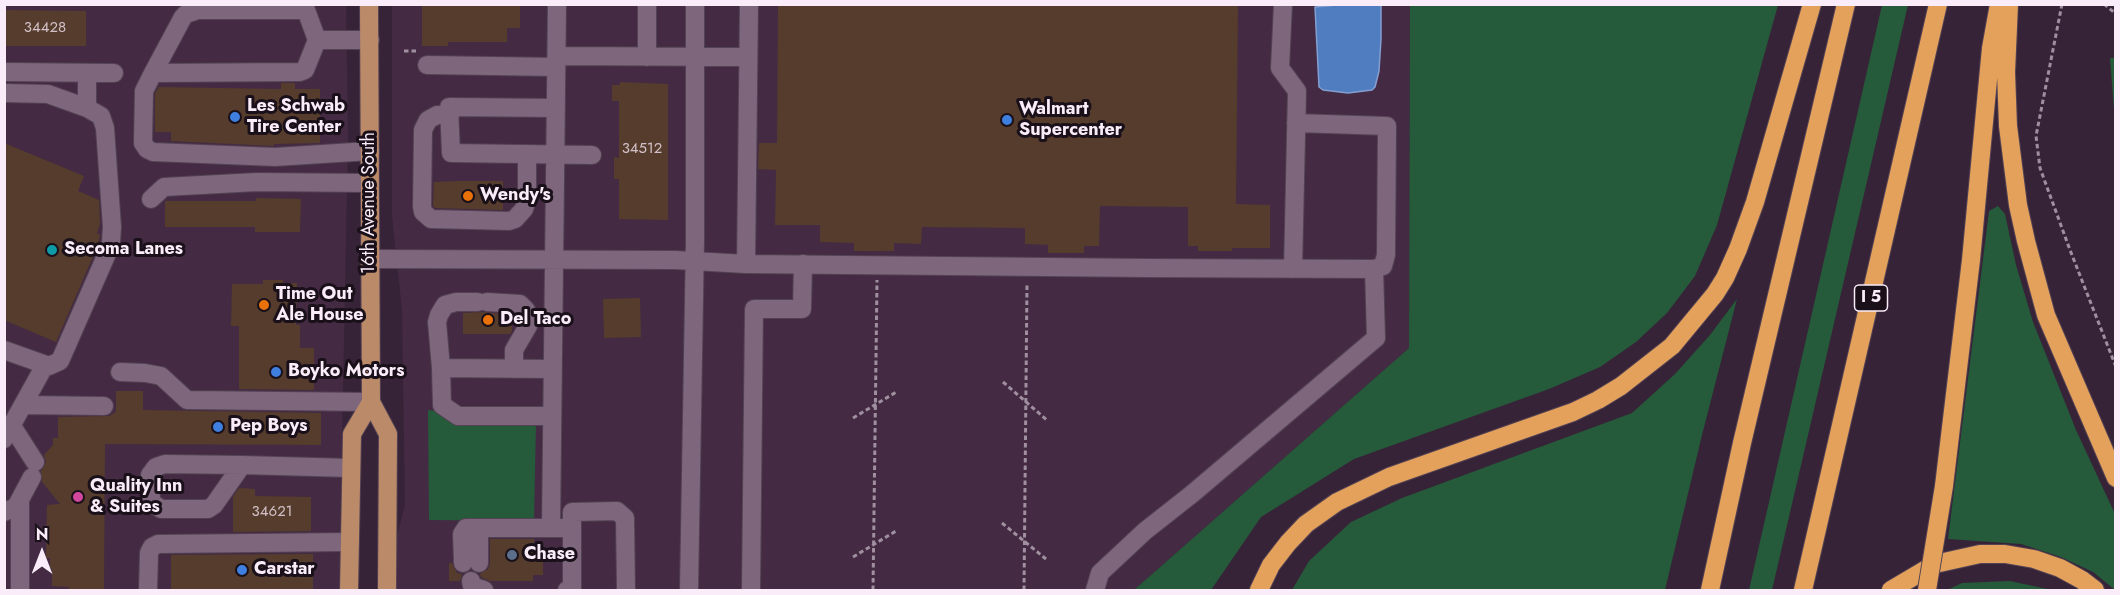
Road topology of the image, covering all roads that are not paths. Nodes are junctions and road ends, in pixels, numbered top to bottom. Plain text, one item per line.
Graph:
1 (369, 4) edge
2 (557, 4) edge
3 (647, 4) edge
4 (694, 4) edge
5 (749, 4) edge
6 (1283, 4) edge
7 (1812, 4) edge
8 (1846, 4) edge
9 (1938, 4) edge
10 (1999, 4) edge
11 (2009, 4) edge
12 (317, 40) junction
13 (370, 40) junction
14 (694, 56) junction
15 (647, 57) junction
16 (748, 57) junction
17 (424, 58) road end
18 (557, 61) junction
19 (4, 72) edge
20 (87, 73) junction
21 (114, 73) dead end
22 (153, 73) junction
23 (4, 93) edge
24 (87, 108) junction
25 (556, 108) junction
26 (450, 116) junction
27 (1296, 123) junction
28 (370, 151) junction
29 (527, 154) junction
30 (555, 154) junction
31 (592, 155) dead end
32 (370, 183) junction
33 (151, 199) dead end
34 (370, 259) junction
35 (554, 260) junction
36 (694, 261) junction
37 (746, 264) junction
38 (803, 264) junction
39 (1293, 269) junction
40 (1374, 269) junction
41 (4, 350) edge
42 (45, 365) junction
43 (441, 368) junction
44 (514, 369) junction
45 (552, 369) junction
46 (120, 372) dead end
47 (371, 402) junction
48 (24, 405) junction
49 (104, 406) dead end
50 (551, 416) junction
51 (8, 433) edge
52 (1742, 443) junction
53 (242, 465) junction
54 (350, 468) junction
55 (2115, 478) edge
56 (20, 501) junction
57 (4, 512) edge
58 (551, 528) junction
59 (572, 528) junction
60 (350, 542) junction
61 (474, 578) edge
62 (572, 590) edge
63 (626, 590) edge
64 (20, 591) edge
65 (148, 591) edge
66 (349, 591) edge
67 (387, 591) edge
68 (567, 591) edge
69 (689, 591) edge
70 (751, 591) edge
71 (1095, 591) edge
72 (1259, 591) edge
73 (1698, 591) edge
74 (1710, 591) edge
75 (1803, 591) edge
76 (1891, 591) edge
77 (1927, 591) edge
78 (2095, 591) edge

1 - 13 main road, 16th Avenue South
2 - 18 street
3 - 15 street
4 - 14 street
5 - 16 street
6 - 27 street
7 - 72 highway
8 - 52 highway
9 - 75 highway, I 5
10 - 77 highway, bridge
11 - 55 highway
12 - 13 street
12 - 22 street
12 - 22 street
13 - 28 main road, 16th Avenue South
14 - 15 street
14 - 16 street
14 - 36 street
15 - 18 street
16 - 37 street
17 - 18 street
18 - 25 street
19 - 20 street
20 - 21 street
20 - 24 street
22 - 28 street
23 - 24 street
24 - 42 street
25 - 26 street
25 - 30 street
26 - 29 street
26 - 29 street
27 - 39 street
27 - 40 street
28 - 32 main road, 16th Avenue South
29 - 30 street
30 - 31 street
30 - 35 street
32 - 33 street
32 - 34 main road, 16th Avenue South
34 - 35 street
34 - 47 main road, 16th Avenue South
35 - 36 street
35 - 45 street
36 - 37 street
36 - 69 street
37 - 38 street
38 - 39 street
38 - 70 street
39 - 40 street
40 - 71 street
41 - 42 street
42 - 48 street
43 - 44 street
43 - 44 street
43 - 50 street
44 - 45 street
45 - 50 street
46 - 47 street
47 - 54 main road
47 - 67 main road, 16th Avenue South
48 - 49 street
48 - 51 street
50 - 58 street
51 - 56 street
52 - 73 highway
52 - 74 highway
53 - 53 street
53 - 54 street
54 - 60 main road
56 - 57 street
56 - 64 street
58 - 59 street
58 - 61 street
59 - 62 street
59 - 63 street
60 - 65 street
60 - 66 main road
62 - 68 street
76 - 78 highway

